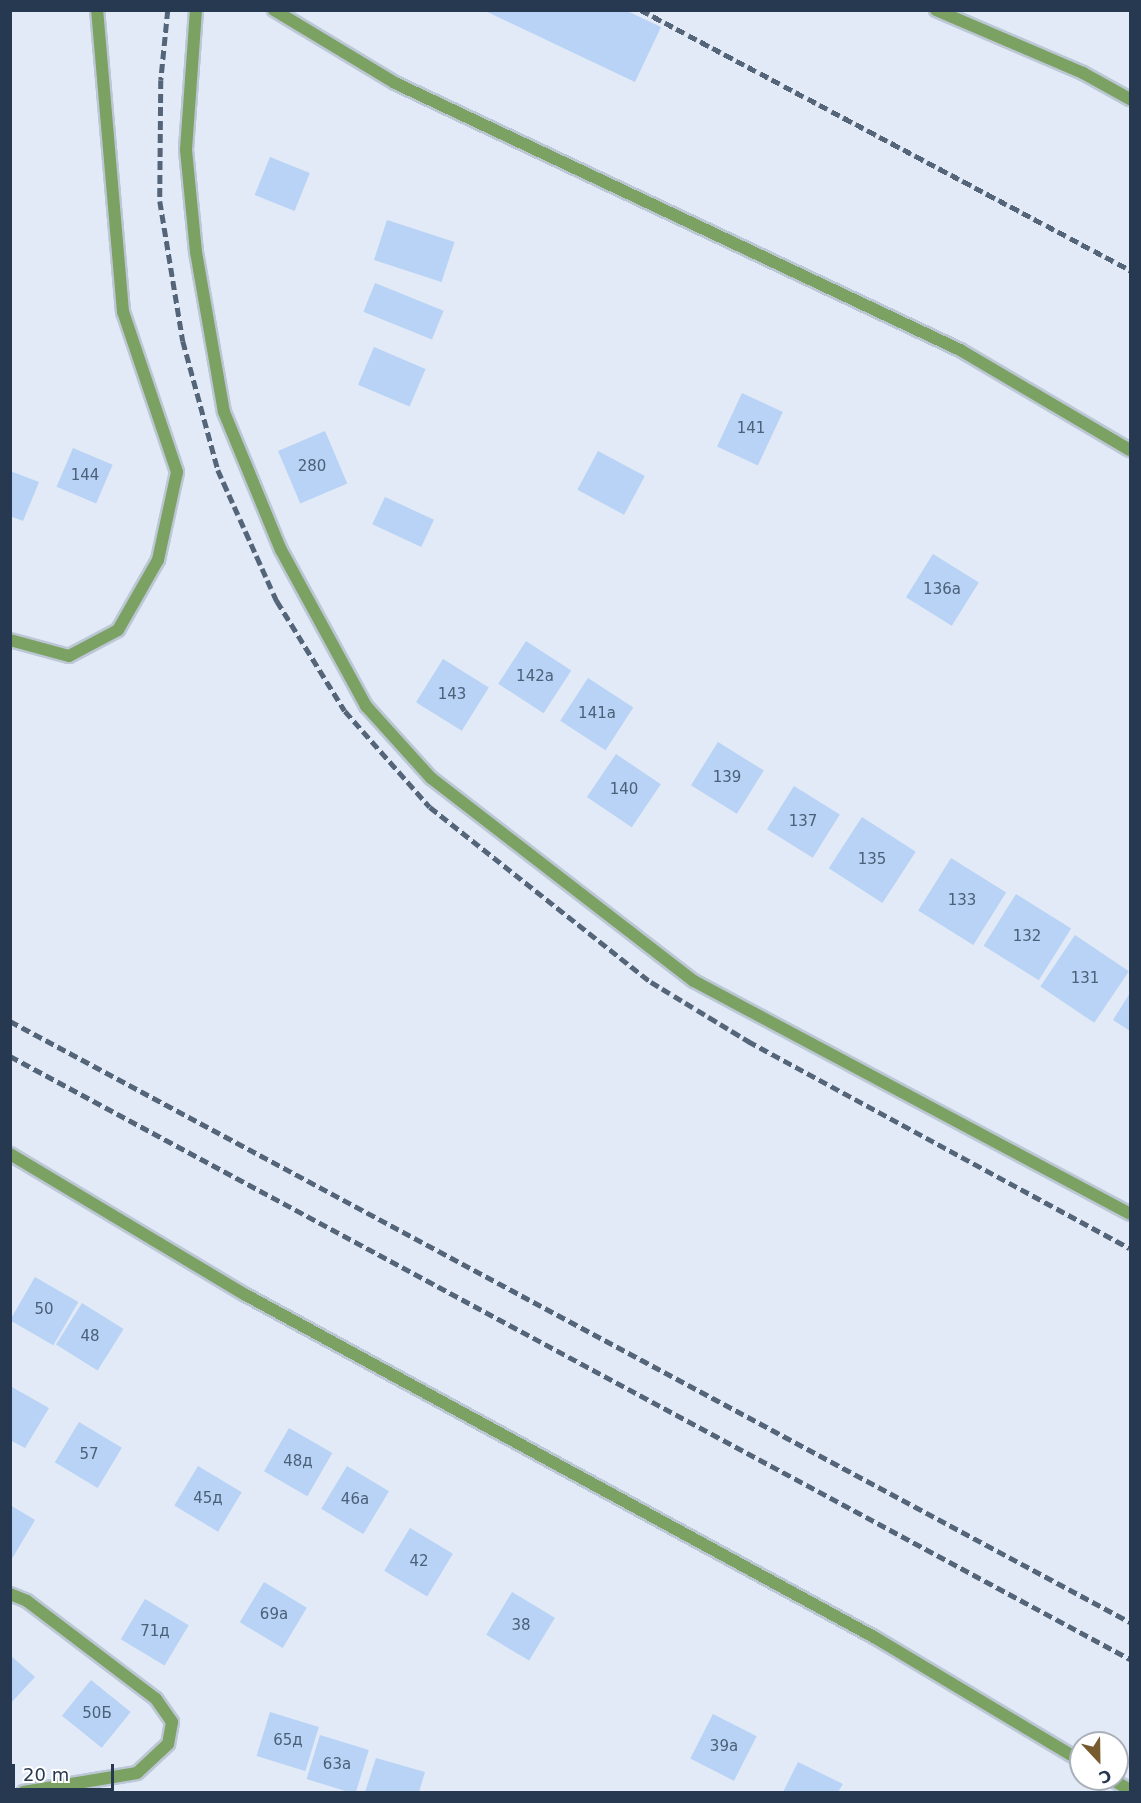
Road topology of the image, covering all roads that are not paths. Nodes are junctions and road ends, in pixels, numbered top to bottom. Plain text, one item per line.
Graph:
1 (97, 10) edge
2 (196, 10) edge
3 (274, 10) edge
4 (936, 10) edge
5 (1131, 99) edge
6 (1131, 450) edge
7 (10, 640) edge
8 (10, 1154) edge
9 (1131, 1214) edge
10 (10, 1594) edge
11 (1069, 1754) edge
12 (24, 1792) edge

1 - 7 street
2 - 9 street
3 - 6 street
4 - 5 street
8 - 11 street
10 - 12 street

